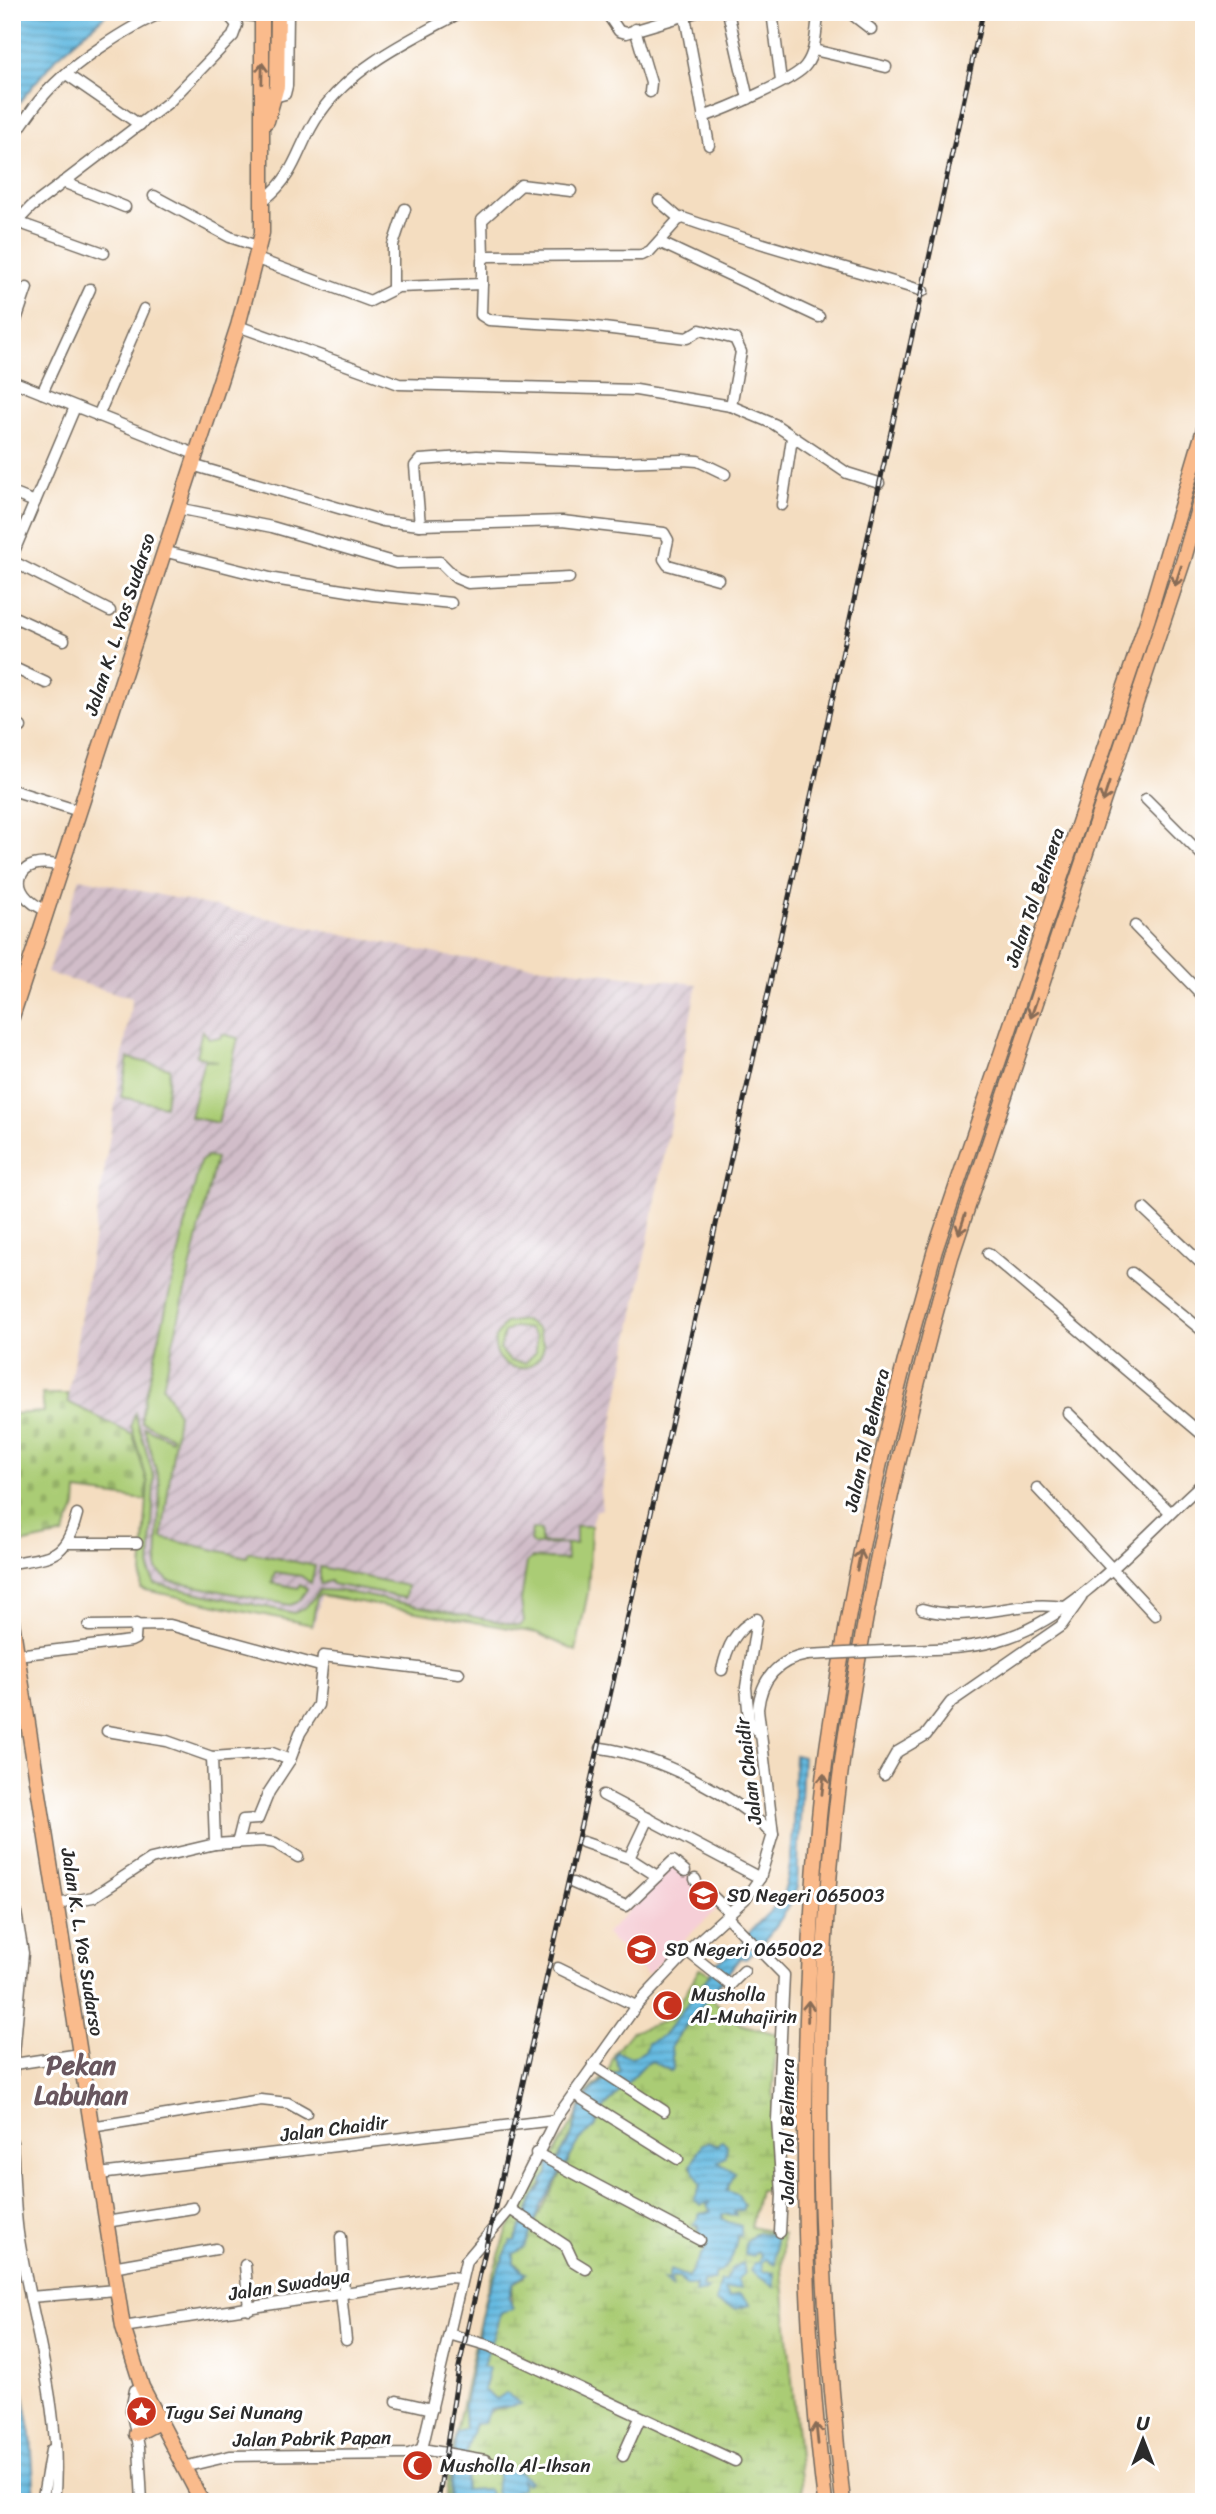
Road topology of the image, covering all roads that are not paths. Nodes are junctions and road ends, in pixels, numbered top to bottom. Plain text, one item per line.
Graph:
1 (164, 12) edge
2 (216, 12) edge
3 (278, 12) edge
4 (288, 12) edge
5 (461, 12) edge
6 (606, 12) edge
7 (697, 12) edge
8 (727, 12) edge
9 (772, 12) edge
10 (819, 12) edge
11 (849, 12) edge
12 (262, 15) edge
13 (229, 16) junction
14 (685, 16) junction
15 (635, 29) junction
16 (870, 29) dead end
17 (814, 50) junction
18 (886, 67) dead end
19 (66, 74) junction
20 (781, 81) junction
21 (650, 92) dead end
22 (274, 97) junction
23 (748, 99) junction
24 (703, 117) junction
25 (140, 125) junction
26 (264, 133) junction
27 (12, 139) edge
28 (709, 145) dead end
29 (63, 182) junction
30 (571, 191) dead end
31 (153, 196) dead end
32 (265, 199) junction
33 (659, 201) dead end
34 (125, 207) dead end
35 (405, 209) dead end
36 (680, 219) junction
37 (15, 225) edge
38 (659, 242) junction
39 (259, 249) junction
40 (104, 253) dead end
41 (483, 257) junction
42 (482, 284) junction
43 (27, 288) dead end
44 (393, 288) junction
45 (90, 289) dead end
46 (923, 291) dead end
47 (144, 309) dead end
48 (819, 317) dead end
49 (238, 326) junction
50 (12, 332) edge
51 (12, 382) edge
52 (42, 393) junction
53 (731, 406) junction
54 (75, 407) junction
55 (97, 416) junction
56 (1204, 429) edge
57 (792, 438) junction
58 (194, 459) junction
59 (725, 474) dead end
60 (879, 483) dead end
61 (1204, 487) edge
62 (12, 493) edge
63 (35, 502) junction
64 (782, 505) dead end
65 (177, 508) junction
66 (421, 525) junction
67 (163, 551) junction
68 (12, 559) edge
69 (569, 578) dead end
70 (718, 579) dead end
71 (451, 603) dead end
72 (110, 611) dead end
73 (12, 616) edge
74 (64, 640) dead end
75 (12, 667) edge
76 (46, 682) dead end
77 (12, 790) edge
78 (1146, 799) dead end
79 (79, 811) junction
80 (1204, 857) edge
81 (63, 867) junction
82 (16, 874) edge
83 (48, 911) junction
84 (1135, 926) dead end
85 (1204, 997) edge
86 (12, 1017) edge
87 (1144, 1209) dead end
88 (988, 1253) dead end
89 (1204, 1266) edge
90 (1132, 1273) dead end
91 (1204, 1332) edge
92 (1068, 1413) dead end
93 (1204, 1436) edge
94 (1204, 1482) edge
95 (1037, 1488) dead end
96 (1170, 1512) junction
97 (77, 1514) dead end
98 (67, 1543) junction
99 (137, 1543) dead end
100 (12, 1563) edge
101 (1112, 1566) junction
102 (1082, 1595) junction
103 (1064, 1607) junction
104 (922, 1609) dead end
105 (1155, 1615) dead end
106 (12, 1622) edge
107 (136, 1624) junction
108 (89, 1626) dead end
109 (17, 1655) junction
110 (320, 1666) junction
111 (722, 1670) dead end
112 (459, 1673) dead end
113 (107, 1731) dead end
114 (761, 1736) junction
115 (601, 1748) dead end
116 (212, 1757) junction
117 (290, 1760) junction
118 (884, 1776) dead end
119 (603, 1795) dead end
120 (648, 1818) junction
121 (773, 1834) junction
122 (238, 1840) junction
123 (583, 1842) dead end
124 (215, 1844) junction
125 (298, 1857) dead end
126 (629, 1858) junction
127 (685, 1871) dead end
128 (657, 1876) junction
129 (760, 1878) junction
130 (573, 1883) dead end
131 (699, 1883) dead end
132 (12, 1889) edge
133 (58, 1904) junction
134 (728, 1915) junction
135 (22, 1942) junction
136 (687, 1951) junction
137 (558, 1968) dead end
138 (744, 1971) dead end
139 (12, 1992) edge
140 (636, 2006) junction
141 (80, 2054) junction
142 (14, 2064) edge
143 (593, 2065) junction
144 (12, 2077) edge
145 (576, 2096) junction
146 (664, 2110) dead end
147 (306, 2113) dead end
148 (555, 2120) junction
149 (91, 2127) junction
150 (12, 2142) edge
151 (541, 2156) junction
152 (678, 2159) dead end
153 (99, 2174) junction
154 (193, 2208) dead end
155 (510, 2209) junction
156 (106, 2222) junction
157 (780, 2232) dead end
158 (341, 2237) dead end
159 (700, 2241) dead end
160 (216, 2249) dead end
161 (245, 2265) dead end
162 (112, 2267) junction
163 (586, 2269) dead end
164 (461, 2278) junction
165 (116, 2290) junction
166 (343, 2293) junction
167 (30, 2297) junction
168 (249, 2309) junction
169 (123, 2327) junction
170 (449, 2334) junction
171 (346, 2340) dead end
172 (142, 2387) junction
173 (397, 2401) dead end
174 (432, 2409) junction
175 (640, 2418) junction
176 (159, 2422) junction
177 (136, 2434) junction
178 (53, 2444) junction
179 (422, 2449) junction
180 (623, 2456) dead end
181 (735, 2461) dead end
182 (494, 2465) dead end
183 (183, 2467) junction
184 (42, 2502) edge
185 (54, 2502) edge
186 (142, 2502) edge
187 (202, 2502) edge
188 (825, 2502) edge
189 (843, 2502) edge

1 - 19 street
2 - 13 street
3 - 22 highway
4 - 22 street
5 - 32 street
6 - 15 street
7 - 14 street
8 - 23 street
9 - 20 street
10 - 17 street
11 - 16 street
12 - 13 street
26 -> 12 highway, Jalan K. L. Yos Sudarso
13 - 25 street
14 - 15 street
14 - 24 street
15 - 21 street
17 - 18 street
17 - 20 street
19 - 25 street
19 - 27 street
20 - 23 street
22 - 26 highway
23 - 24 street
24 - 28 street
25 - 29 street
26 - 32 highway, Jalan K. L. Yos Sudarso
29 - 34 street
29 - 37 street
30 - 41 street
31 - 39 street
32 - 39 highway, Jalan K. L. Yos Sudarso
33 - 36 street
35 - 44 street
36 - 38 street
36 - 46 street
37 - 40 street
38 - 41 street
38 - 48 street
39 - 44 street
39 - 49 highway, Jalan K. L. Yos Sudarso
41 - 42 street
42 - 44 street
42 - 53 street
43 - 50 street
45 - 52 street
47 - 55 street
49 - 53 street
49 - 58 highway, Jalan K. L. Yos Sudarso
51 - 52 street
52 - 54 street
53 - 57 street
54 - 55 street
54 - 63 street
55 - 58 street
188 -> 56 highway, Jalan Tol Belmera
57 - 60 street
57 - 64 street
58 - 65 highway, Jalan K. L. Yos Sudarso
58 - 66 street
59 - 66 street
61 -> 189 highway, Jalan Tol Belmera
62 - 63 street
63 - 68 street
65 - 67 highway, Jalan K. L. Yos Sudarso
65 - 69 street
66 - 70 street
67 - 71 street
67 - 79 highway, Jalan K. L. Yos Sudarso
68 - 72 street
73 - 74 street
75 - 76 street
77 - 79 street
78 - 80 street
79 - 81 highway, Jalan K. L. Yos Sudarso
81 - 82 street
81 - 83 highway, Jalan K. L. Yos Sudarso
82 - 83 street
83 - 86 highway, Jalan K. L. Yos Sudarso
84 - 85 street
87 - 89 street
88 - 93 street
90 - 91 street
92 - 96 street
94 - 96 street, Jalan Chaidir
95 - 101 street
96 - 101 street, Jalan Chaidir
97 - 98 street
98 - 99 street
98 - 100 street
101 - 102 street, Jalan Chaidir
101 - 105 street
102 - 103 street, Jalan Chaidir
102 - 118 street
103 - 104 street
103 - 114 street, Jalan Chaidir, bridge
106 - 109 highway, Jalan K. L. Yos Sudarso
107 - 108 street
107 - 109 street
107 - 110 street
109 - 133 highway, Jalan K. L. Yos Sudarso
110 - 112 street
110 - 117 street
111 - 114 street
113 - 116 street
114 - 121 street, Jalan Chaidir
115 - 121 street
116 - 117 street
116 - 124 street
117 - 122 street
119 - 120 street
120 - 126 street
120 - 129 street
121 - 129 street, Jalan Chaidir
122 - 124 street
122 - 125 street
123 - 126 street
124 - 133 street
126 - 128 street
127 - 128 street
128 - 130 street
129 - 134 street, Jalan Chaidir
131 - 134 street
132 - 135 street
133 - 141 highway, Jalan K. L. Yos Sudarso
134 - 136 street, Jalan Chaidir
134 - 157 street
135 - 139 street
135 - 142 street
136 - 138 street
136 - 140 street, Jalan Chaidir
137 - 140 street
140 - 143 street, Jalan Chaidir
141 - 142 street
141 - 149 highway, Jalan K. L. Yos Sudarso
142 - 144 street
143 - 145 street, Jalan Chaidir
143 - 146 street
145 - 148 street, Jalan Chaidir
145 - 152 street
147 - 149 street
148 - 151 street
148 - 153 street, Jalan Chaidir
149 - 153 highway, Jalan K. L. Yos Sudarso
150 - 167 street
151 - 155 street
151 - 159 street
153 - 156 highway, Jalan K. L. Yos Sudarso
154 - 156 street
155 - 163 street
155 - 164 street
156 - 162 highway, Jalan K. L. Yos Sudarso
158 - 166 street
160 - 162 street
161 - 168 street
162 - 165 highway, Jalan K. L. Yos Sudarso
164 - 166 street, Jalan Swadaya
164 - 170 street
165 - 167 street
165 - 169 highway, Jalan K. L. Yos Sudarso
166 - 168 street, Jalan Swadaya
166 - 171 street
167 - 178 street
168 - 169 street, Jalan Swadaya
169 - 172 highway, Jalan K. L. Yos Sudarso
170 - 174 street
170 - 175 street
172 - 176 highway, Jalan K. L. Yos Sudarso
172 - 177 street
173 - 174 street
174 - 179 street
175 - 180 street
175 - 181 street
176 - 177 highway
176 - 183 highway, Jalan K. L. Yos Sudarso
177 - 186 street
178 - 184 street
178 - 185 street
179 - 182 street, Jalan Pabrik Papan
179 - 183 street, Jalan Pabrik Papan
183 - 187 highway, Jalan K. L. Yos Sudarso

